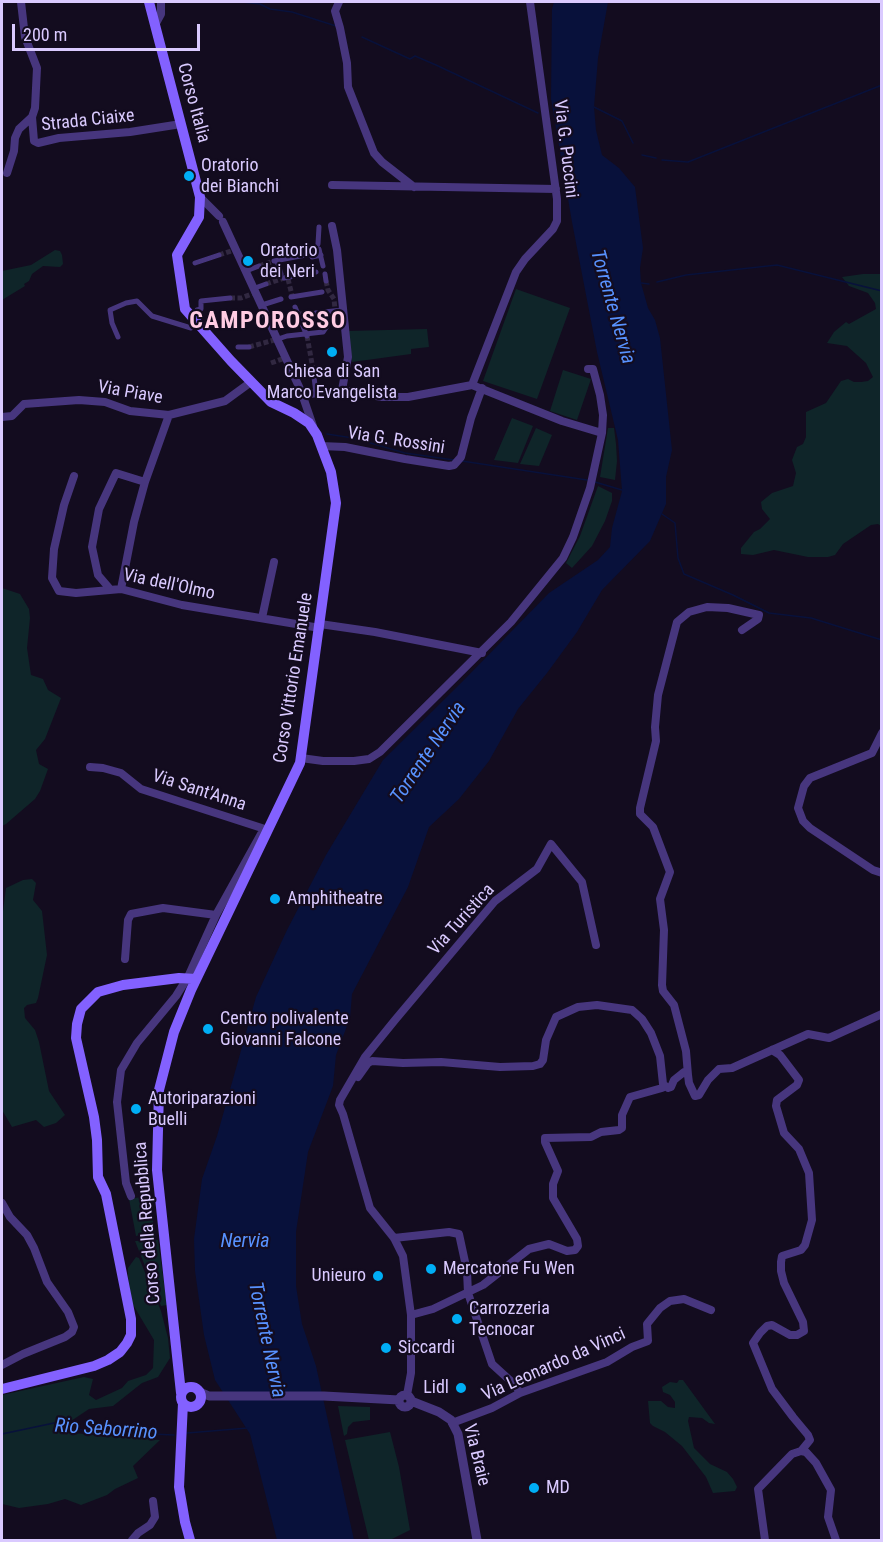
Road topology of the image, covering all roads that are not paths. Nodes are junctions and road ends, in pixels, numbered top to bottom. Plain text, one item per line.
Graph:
1 (21, 2) edge
2 (149, 2) edge
3 (161, 2) edge
4 (339, 2) edge
5 (530, 2) edge
6 (155, 25) junction
7 (32, 117) junction
8 (181, 124) junction
9 (7, 173) dead end
10 (332, 185) dead end
11 (414, 186) junction
12 (556, 189) junction
13 (200, 196) junction
14 (557, 221) junction
15 (332, 226) dead end
16 (319, 227) dead end
17 (561, 230) dead end
18 (320, 249) junction
19 (219, 255) tunnel mouth
20 (195, 263) dead end
21 (259, 266) tunnel mouth
22 (323, 266) dead end
23 (246, 270) junction
24 (316, 272) dead end
25 (266, 284) tunnel mouth
26 (255, 288) junction
27 (322, 292) dead end
28 (230, 298) tunnel mouth
29 (281, 299) dead end
30 (262, 305) junction
31 (201, 309) junction
32 (342, 310) junction
33 (326, 312) junction
34 (207, 313) dead end
35 (316, 313) tunnel mouth
36 (299, 314) junction
37 (291, 317) tunnel mouth
38 (280, 320) tunnel mouth
39 (194, 322) junction
40 (270, 323) junction
41 (307, 335) junction
42 (118, 337) dead end
43 (278, 339) junction
44 (238, 347) dead end
45 (249, 347) tunnel mouth
46 (313, 369) tunnel mouth
47 (588, 369) dead end
48 (251, 382) junction
49 (472, 385) junction
50 (482, 388) junction
51 (342, 390) junction
52 (316, 393) junction
53 (302, 395) junction
54 (169, 415) junction
55 (2, 417) edge
56 (310, 422) junction
57 (602, 433) junction
58 (316, 435) joint
59 (321, 446) junction
60 (74, 476) dead end
61 (145, 482) junction
62 (274, 562) dead end
63 (110, 589) junction
64 (121, 589) junction
65 (262, 618) junction
66 (320, 626) junction
67 (742, 630) dead end
68 (482, 653) junction
69 (882, 733) edge
70 (301, 758) junction
71 (90, 767) dead end
72 (265, 829) junction
73 (245, 870) junction
74 (882, 873) edge
75 (216, 915) junction
76 (596, 945) dead end
77 (125, 959) dead end
78 (192, 978) junction
79 (882, 1014) edge
80 (772, 1050) junction
81 (688, 1075) junction
82 (662, 1088) dead end
83 (344, 1114) junction
84 (131, 1196) dead end
85 (2, 1203) edge
86 (394, 1238) junction
87 (468, 1293) junction
88 (711, 1310) dead end
89 (411, 1315) junction
90 (178, 1363) junction
91 (2, 1365) edge
92 (2, 1389) edge
93 (520, 1393) junction
94 (202, 1397) junction
95 (182, 1398) junction
96 (406, 1399) junction
97 (452, 1423) junction
98 (180, 1432) junction
99 (801, 1451) junction
100 (153, 1501) dead end
101 (132, 1540) edge
102 (190, 1540) edge
103 (477, 1540) edge
104 (765, 1540) edge
105 (836, 1540) edge

1 - 7 street, Strada Ciaixe
2 - 6 main road, Corso Italia
3 - 6 street
4 - 11 street
5 - 12 street, Via G. Puccini
6 - 8 main road, Corso Italia
7 - 8 street, Strada Ciaixe
7 - 9 street
8 - 13 main road, Corso Italia
10 - 11 street
11 - 12 street
12 - 14 street, Via G. Puccini
13 - 23 street
13 - 39 main road, Corso Italia
14 - 17 street
14 - 49 street, Via G. Puccini
15 - 32 street
16 - 18 street
18 - 22 street
18 - 24 street
19 - 20 street
21 - 23 street
23 - 26 street
25 - 26 street
26 - 30 street
27 - 36 street
28 - 31 street
29 - 30 street
30 - 40 street
31 - 34 street
31 - 39 street
32 - 33 street
32 - 51 street
33 - 35 street
33 - 41 street
36 - 37 street
36 - 41 street
38 - 40 street
39 - 42 street
39 - 48 main road, Corso Italia
40 - 43 street
41 - 43 street
43 - 53 street
44 - 45 street
46 - 52 street
47 - 57 street
48 - 54 street, Via Piave
48 - 56 main road, Corso Italia
49 - 50 street
49 - 51 street
50 - 57 street
50 - 59 street, Via G. Rossini
51 - 52 street
52 - 53 street
53 - 56 street
54 - 55 street, Via Piave
54 - 61 street
56 - 58 main road, Corso Italia
57 - 68 street
58 - 59 main road, Corso Vittorio Emanuele
59 - 66 main road, Corso Vittorio Emanuele
60 - 63 street, Via dell'Olmo
61 - 63 street
61 - 64 street
62 - 65 street
63 - 64 street, Via dell'Olmo
64 - 65 street, Via dell'Olmo
65 - 66 street, Via dell'Olmo
66 - 68 street, Via dell'Olmo
66 - 70 main road, Corso Vittorio Emanuele
67 - 81 street
68 - 70 street
69 - 74 street
70 - 72 main road, Corso Vittorio Emanuele
71 - 72 street, Via Sant'Anna
72 - 73 main road, Corso Vittorio Emanuele
73 - 75 street
73 - 78 main road, Corso Vittorio Emanuele
75 - 77 street
75 - 78 street
76 - 83 street, Via Turistica
78 - 84 street
78 - 90 main road, Corso della Repubblica
78 - 92 main road
79 - 80 street
80 - 81 street
80 - 99 street
81 - 83 street
82 - 87 street
83 - 86 street, Via Turistica
85 - 91 street
86 - 87 street
86 - 89 street, Via Turistica
87 - 89 street
87 - 93 street
88 - 93 street, Via Leonardo da Vinci
89 - 96 street, Via Turistica
90 - 94 main road, Corso della Repubblica
90 - 95 main road, Corso della Repubblica
93 - 97 street, Via Leonardo da Vinci
94 - 95 main road
94 - 95 main road
94 - 96 street, Via Braie
94 - 98 main road
95 - 98 main road, Corso della Repubblica
96 - 97 street, Via Braie
97 - 103 street, Via Braie
98 - 102 main road, Corso della Repubblica
99 - 104 street
99 - 105 street
100 - 101 street

